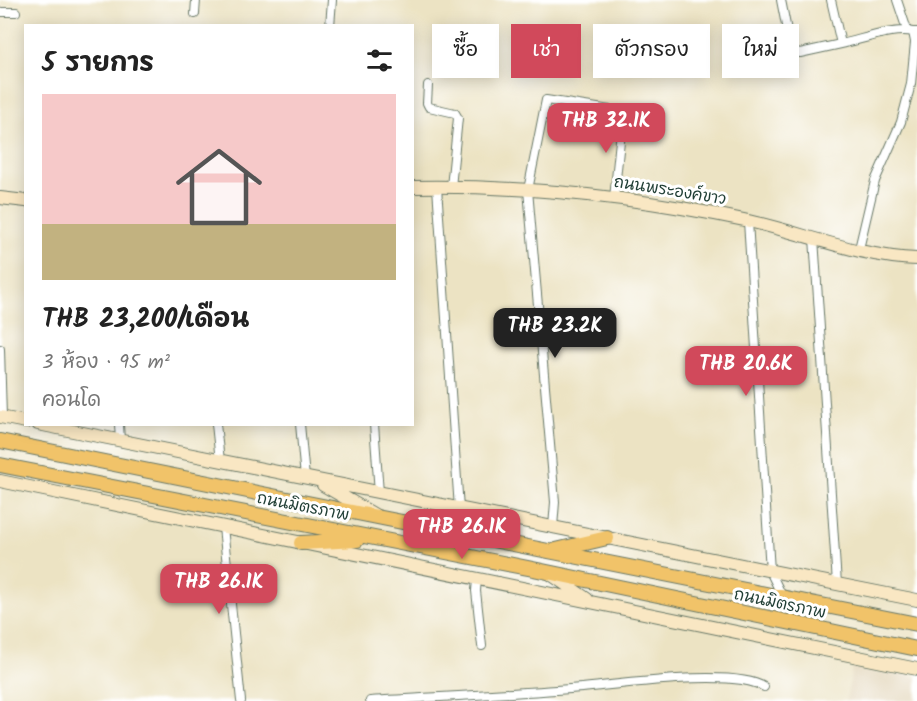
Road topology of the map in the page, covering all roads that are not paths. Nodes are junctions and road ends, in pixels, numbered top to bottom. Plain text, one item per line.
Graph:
1 (196, 0) edge
2 (332, 0) edge
3 (781, 0) edge
4 (831, 0) edge
5 (897, 0) edge
6 (0, 12) edge
7 (16, 12) dead end
8 (195, 14) dead end
9 (330, 24) edge
10 (912, 32) edge
11 (841, 44) junction
12 (428, 85) dead end
13 (414, 187) edge
14 (436, 187) junction
15 (451, 187) junction
16 (528, 190) junction
17 (0, 198) edge
18 (614, 198) junction
19 (24, 201) edge
20 (748, 221) junction
21 (814, 238) junction
22 (859, 249) junction
23 (917, 259) edge
24 (0, 349) edge
25 (1, 417) edge
26 (24, 422) edge
27 (48, 426) edge
28 (119, 426) edge
29 (216, 426) edge
30 (300, 426) edge
31 (374, 426) edge
32 (0, 441) edge
33 (120, 441) junction
34 (220, 461) junction
35 (0, 465) edge
36 (309, 479) junction
37 (0, 481) edge
38 (379, 493) junction
39 (459, 508) junction
40 (382, 518) junction
41 (224, 527) junction
42 (553, 528) junction
43 (377, 538) junction
44 (607, 538) junction
45 (301, 543) junction
46 (544, 550) junction
47 (533, 568) junction
48 (770, 571) junction
49 (548, 572) junction
50 (477, 579) junction
51 (837, 584) junction
52 (783, 598) junction
53 (917, 600) edge
54 (593, 603) junction
55 (848, 610) junction
56 (778, 620) junction
57 (917, 624) edge
58 (843, 634) junction
59 (482, 646) dead end
60 (917, 649) edge
61 (917, 669) edge
62 (764, 687) dead end
63 (391, 700) edge
64 (241, 701) edge
65 (370, 701) edge

1 - 8 street
2 - 9 street
3 - 11 street
4 - 11 street
5 - 10 street
6 - 7 street
10 - 11 street
10 - 22 street
12 - 15 street
13 - 14 main road, ถนนพระองค์ขาว
14 - 15 main road, ถนนพระองค์ขาว
14 - 39 street
15 - 16 main road, ถนนพระองค์ขาว
16 - 18 main road, ถนนพระองค์ขาว
16 - 18 street
16 - 42 street
17 - 19 main road
18 - 20 main road, ถนนพระองค์ขาว
20 - 21 main road, ถนนพระองค์ขาว
20 - 48 street
21 - 22 main road, ถนนพระองค์ขาว
21 - 51 street
22 - 23 main road, ถนนพระองค์ขาว
24 - 25 street
25 - 26 main road
27 - 33 main road
28 - 33 street
29 - 34 street
30 - 36 street
31 - 38 street
32 - 40 main road, ถนนมิตรภาพ
33 - 34 main road
34 - 36 main road
35 - 43 main road, ถนนมิตรภาพ
36 - 38 main road
36 - 40 main road
37 - 41 main road
38 - 39 main road
39 - 42 main road
40 - 46 main road, ถนนมิตรภาพ
41 - 45 main road
41 - 64 street
42 - 44 main road
43 - 45 main road
43 - 47 main road, ถนนมิตรภาพ
44 - 46 main road
44 - 48 main road
45 - 50 main road
46 - 47 main road
46 - 52 main road, ถนนมิตรภาพ
47 - 49 main road, ถนนมิตรภาพ
48 - 51 main road
48 - 52 street
49 - 54 main road
49 - 56 main road, ถนนมิตรภาพ
50 - 54 main road
50 - 59 street
51 - 53 main road
52 - 55 main road, ถนนมิตรภาพ
52 - 56 main road
54 - 61 main road
55 - 57 main road, ถนนมิตรภาพ
55 - 58 main road
56 - 58 main road, ถนนมิตรภาพ
58 - 60 main road, ถนนมิตรภาพ
62 - 63 street
63 - 65 street

